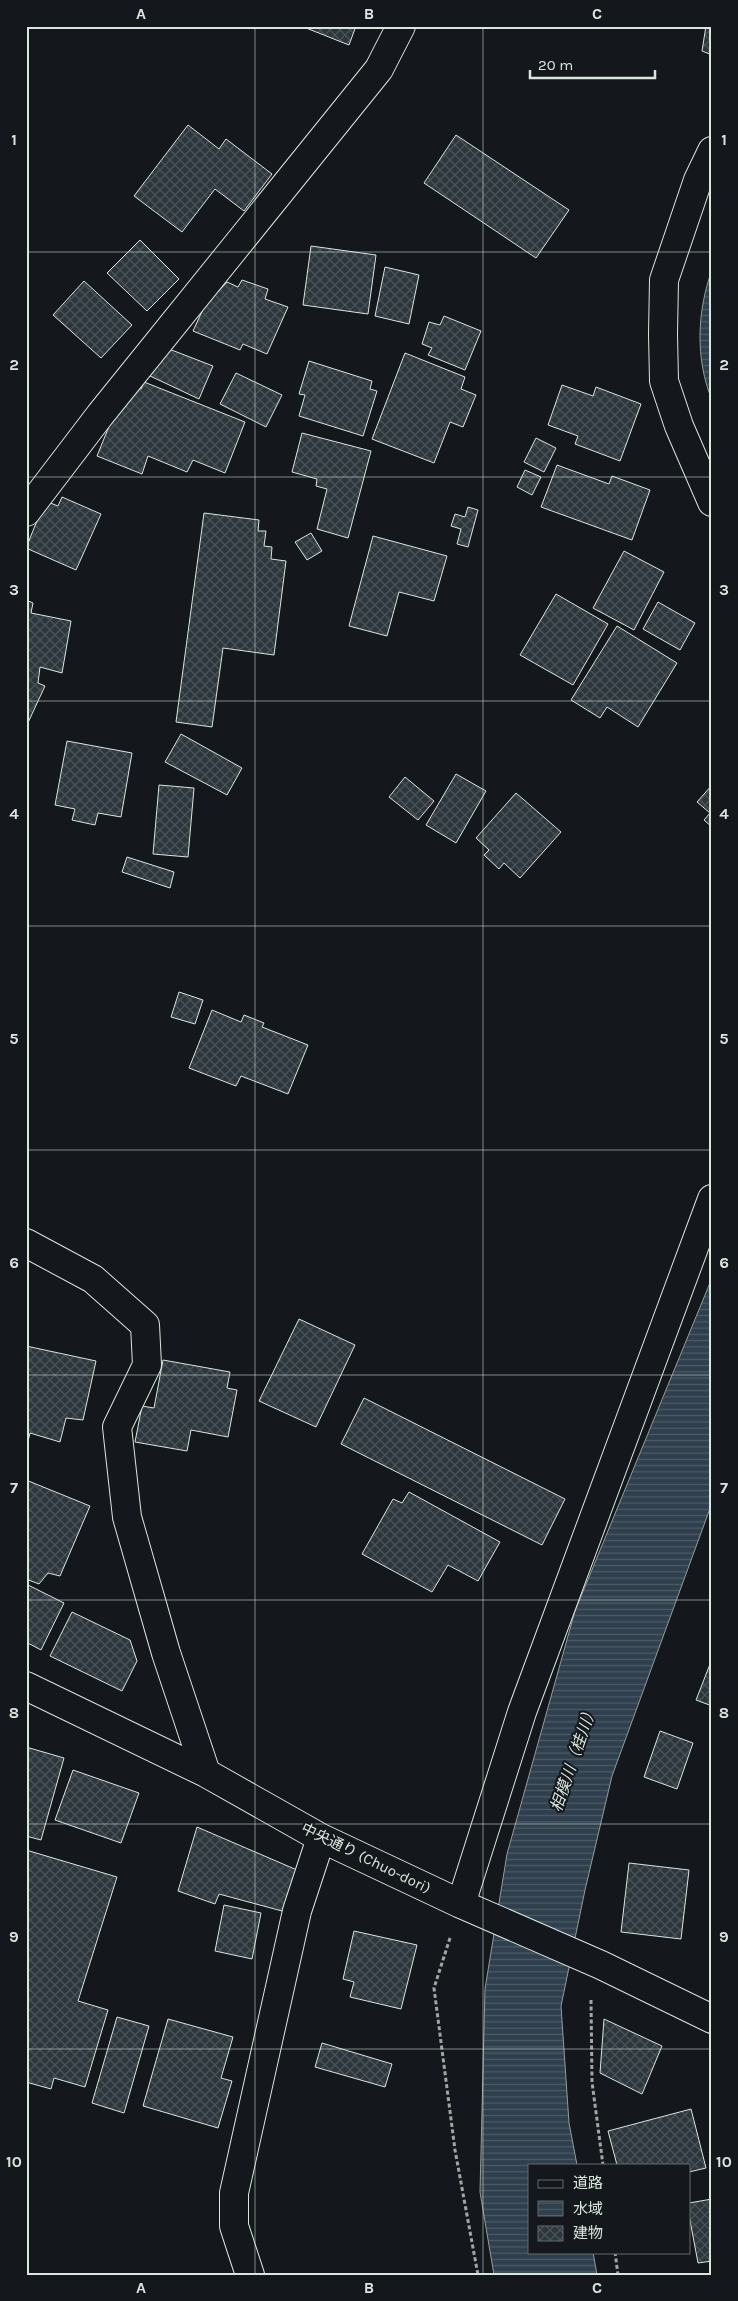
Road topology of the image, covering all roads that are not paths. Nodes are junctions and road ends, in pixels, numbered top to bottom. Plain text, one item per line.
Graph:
1 (400, 26) edge
2 (712, 151) edge
3 (712, 502) edge
4 (26, 512) edge
5 (712, 1199) edge
6 (26, 1243) edge
7 (26, 1686) edge
8 (206, 1772) junction
9 (321, 1838) junction
10 (468, 1906) junction
11 (712, 2019) edge
12 (250, 2275) edge

1 - 4 street
2 - 3 street
5 - 10 street
6 - 8 street
7 - 8 street, 中央通り (Chuo-dori)
8 - 9 street, 中央通り (Chuo-dori)
9 - 10 street, 中央通り (Chuo-dori)
9 - 12 street
10 - 11 street, 中央通り (Chuo-dori)

